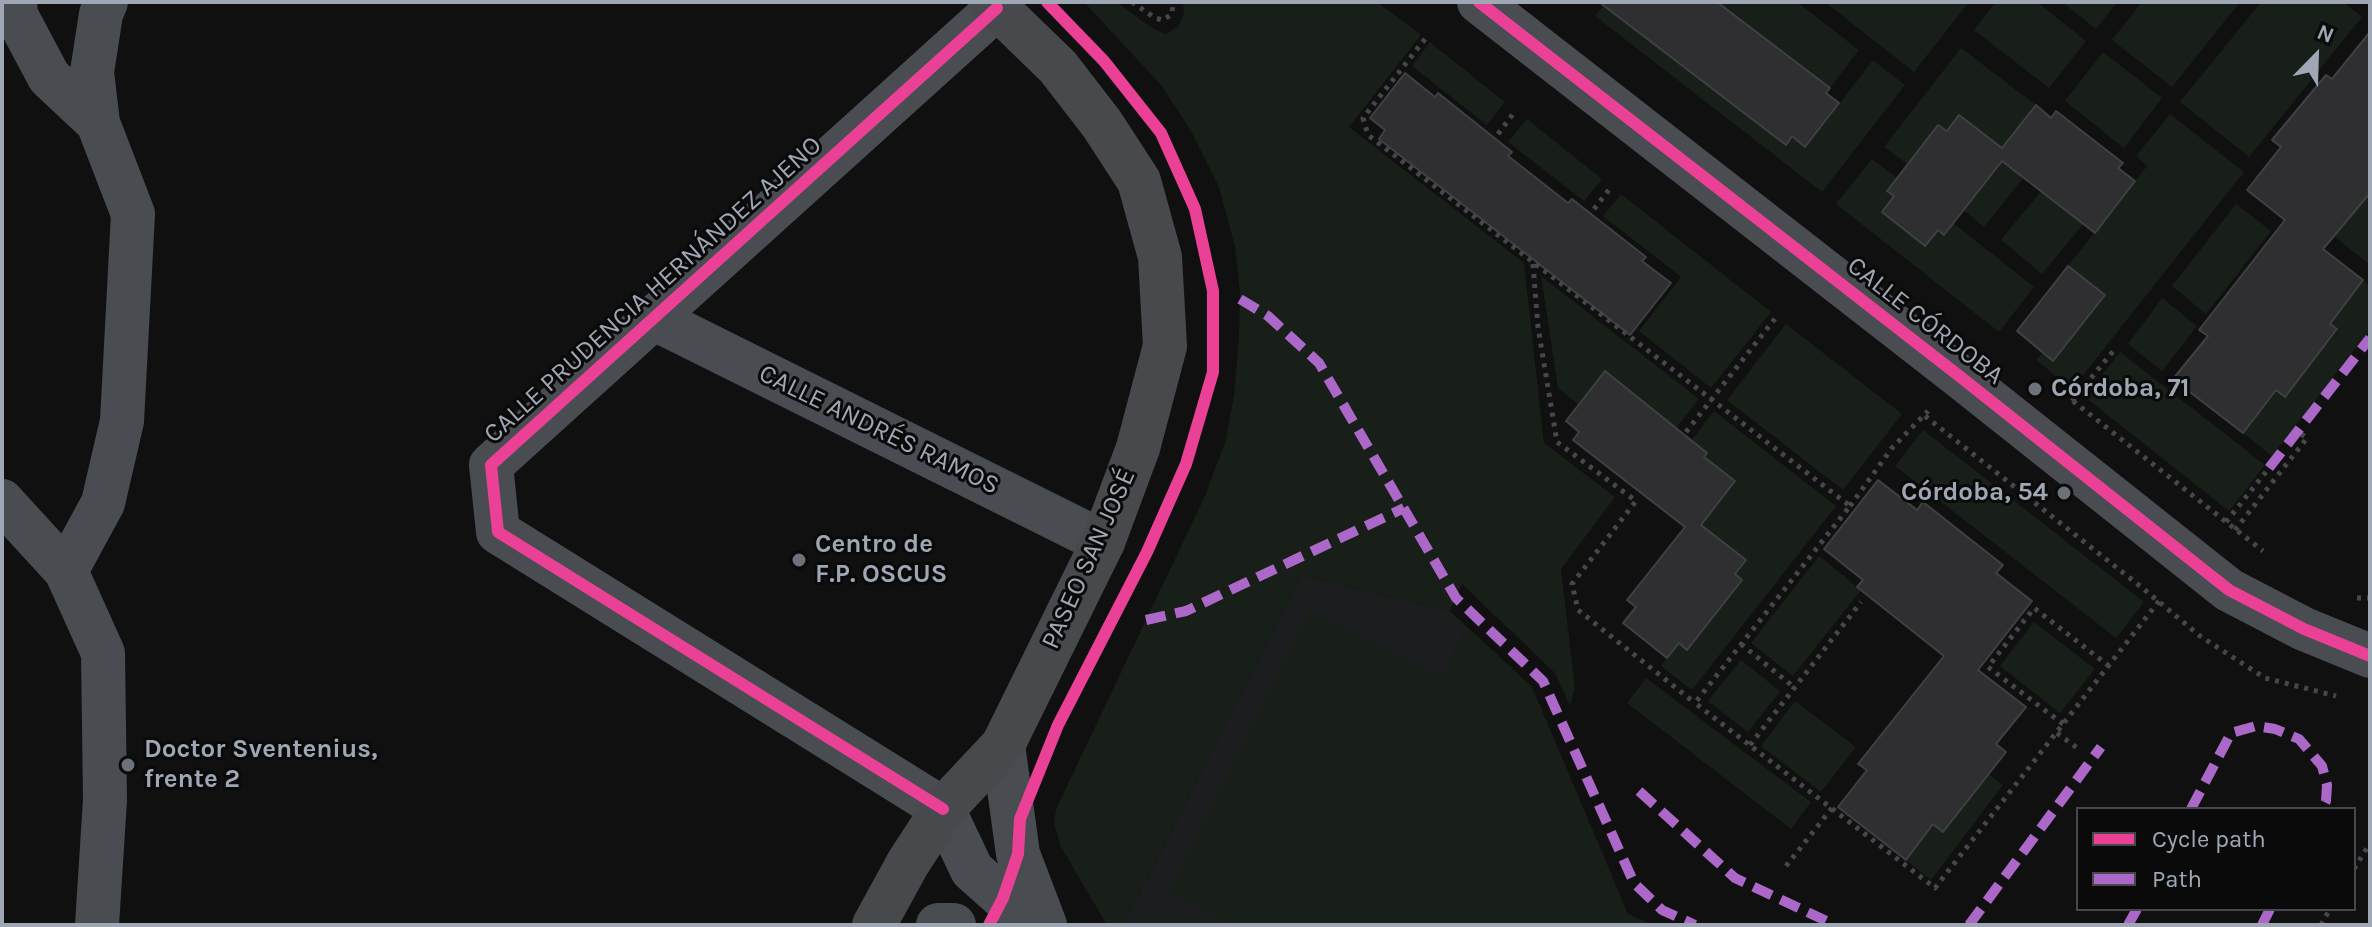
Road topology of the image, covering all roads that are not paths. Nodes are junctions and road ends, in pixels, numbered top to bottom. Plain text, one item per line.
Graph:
1 (15, 2) edge
2 (106, 2) edge
3 (1479, 2) edge
4 (994, 5) edge
5 (98, 123) junction
6 (655, 319) junction
7 (2, 501) edge
8 (1103, 542) junction
9 (66, 571) junction
10 (2366, 653) edge
11 (1003, 745) junction
12 (943, 809) junction
13 (97, 925) edge
14 (874, 925) edge
15 (938, 925) edge
16 (954, 925) edge
17 (1034, 925) edge
18 (1045, 925) edge

1 - 5 street
2 - 5 street
3 - 10 street, CALLE CÓRDOBA
4 - 6 street, CALLE PRUDENCIA HERNÁNDEZ AJENO
4 - 8 street, PASEO SAN JOSÉ
5 - 9 street
6 - 8 street, CALLE ANDRÉS RAMOS
6 - 12 street, CALLE PRUDENCIA HERNÁNDEZ AJENO
7 - 9 street
8 - 11 street, PASEO SAN JOSÉ
9 - 13 street
11 - 12 street, PASEO SAN JOSÉ
11 - 18 street
12 - 14 street, PASEO SAN JOSÉ
12 - 17 street
15 - 16 street

